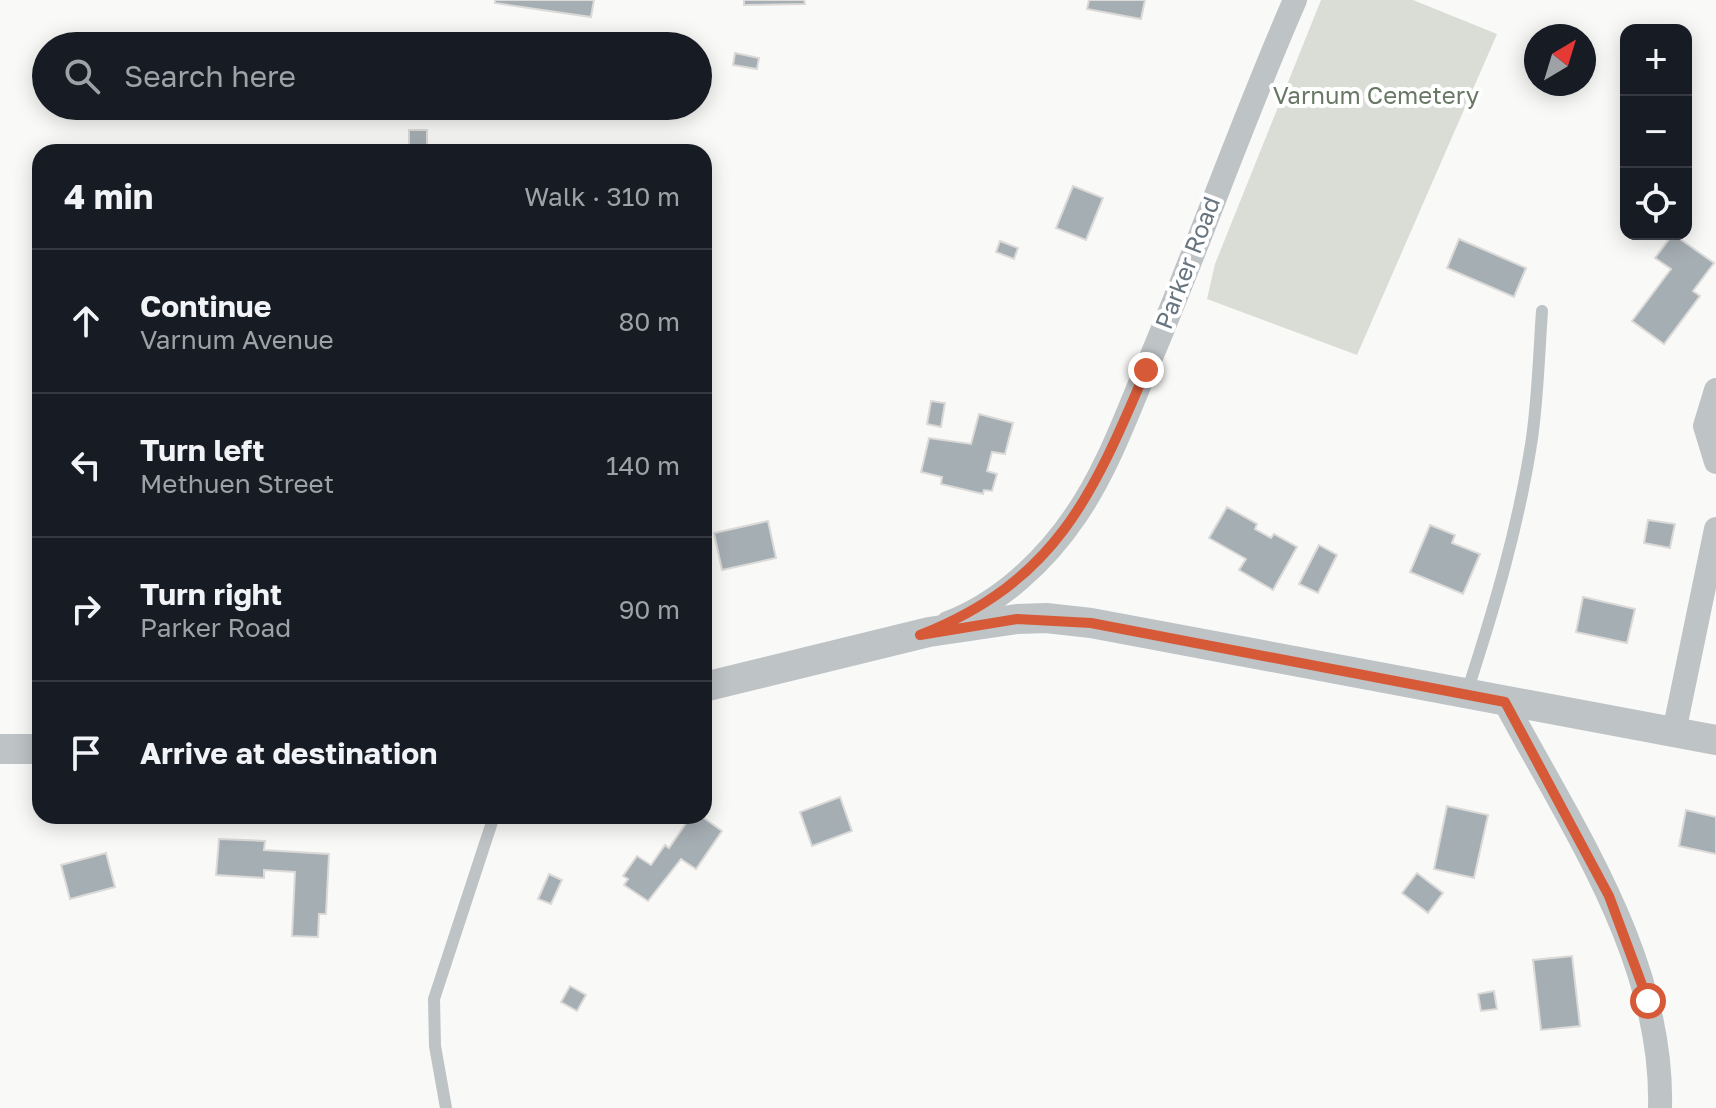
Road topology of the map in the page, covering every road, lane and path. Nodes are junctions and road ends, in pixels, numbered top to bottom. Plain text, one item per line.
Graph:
1 (1295, 0) edge
2 (1542, 311) dead end
3 (1716, 390) edge
4 (1716, 462) edge
5 (1716, 529) edge
6 (920, 635) junction
7 (712, 685) edge
8 (1466, 695) junction
9 (1505, 702) junction
10 (1674, 732) junction
11 (1716, 740) edge
12 (0, 749) edge
13 (32, 749) edge
14 (491, 824) edge
15 (446, 1108) edge
16 (1660, 1108) edge

1 - 6 street, Parker Road
2 - 8 lane
3 - 4 street
5 - 10 street
6 - 7 street
6 - 8 street
8 - 9 street
9 - 10 street
9 - 16 street
10 - 11 street
12 - 13 street
14 - 15 lane

